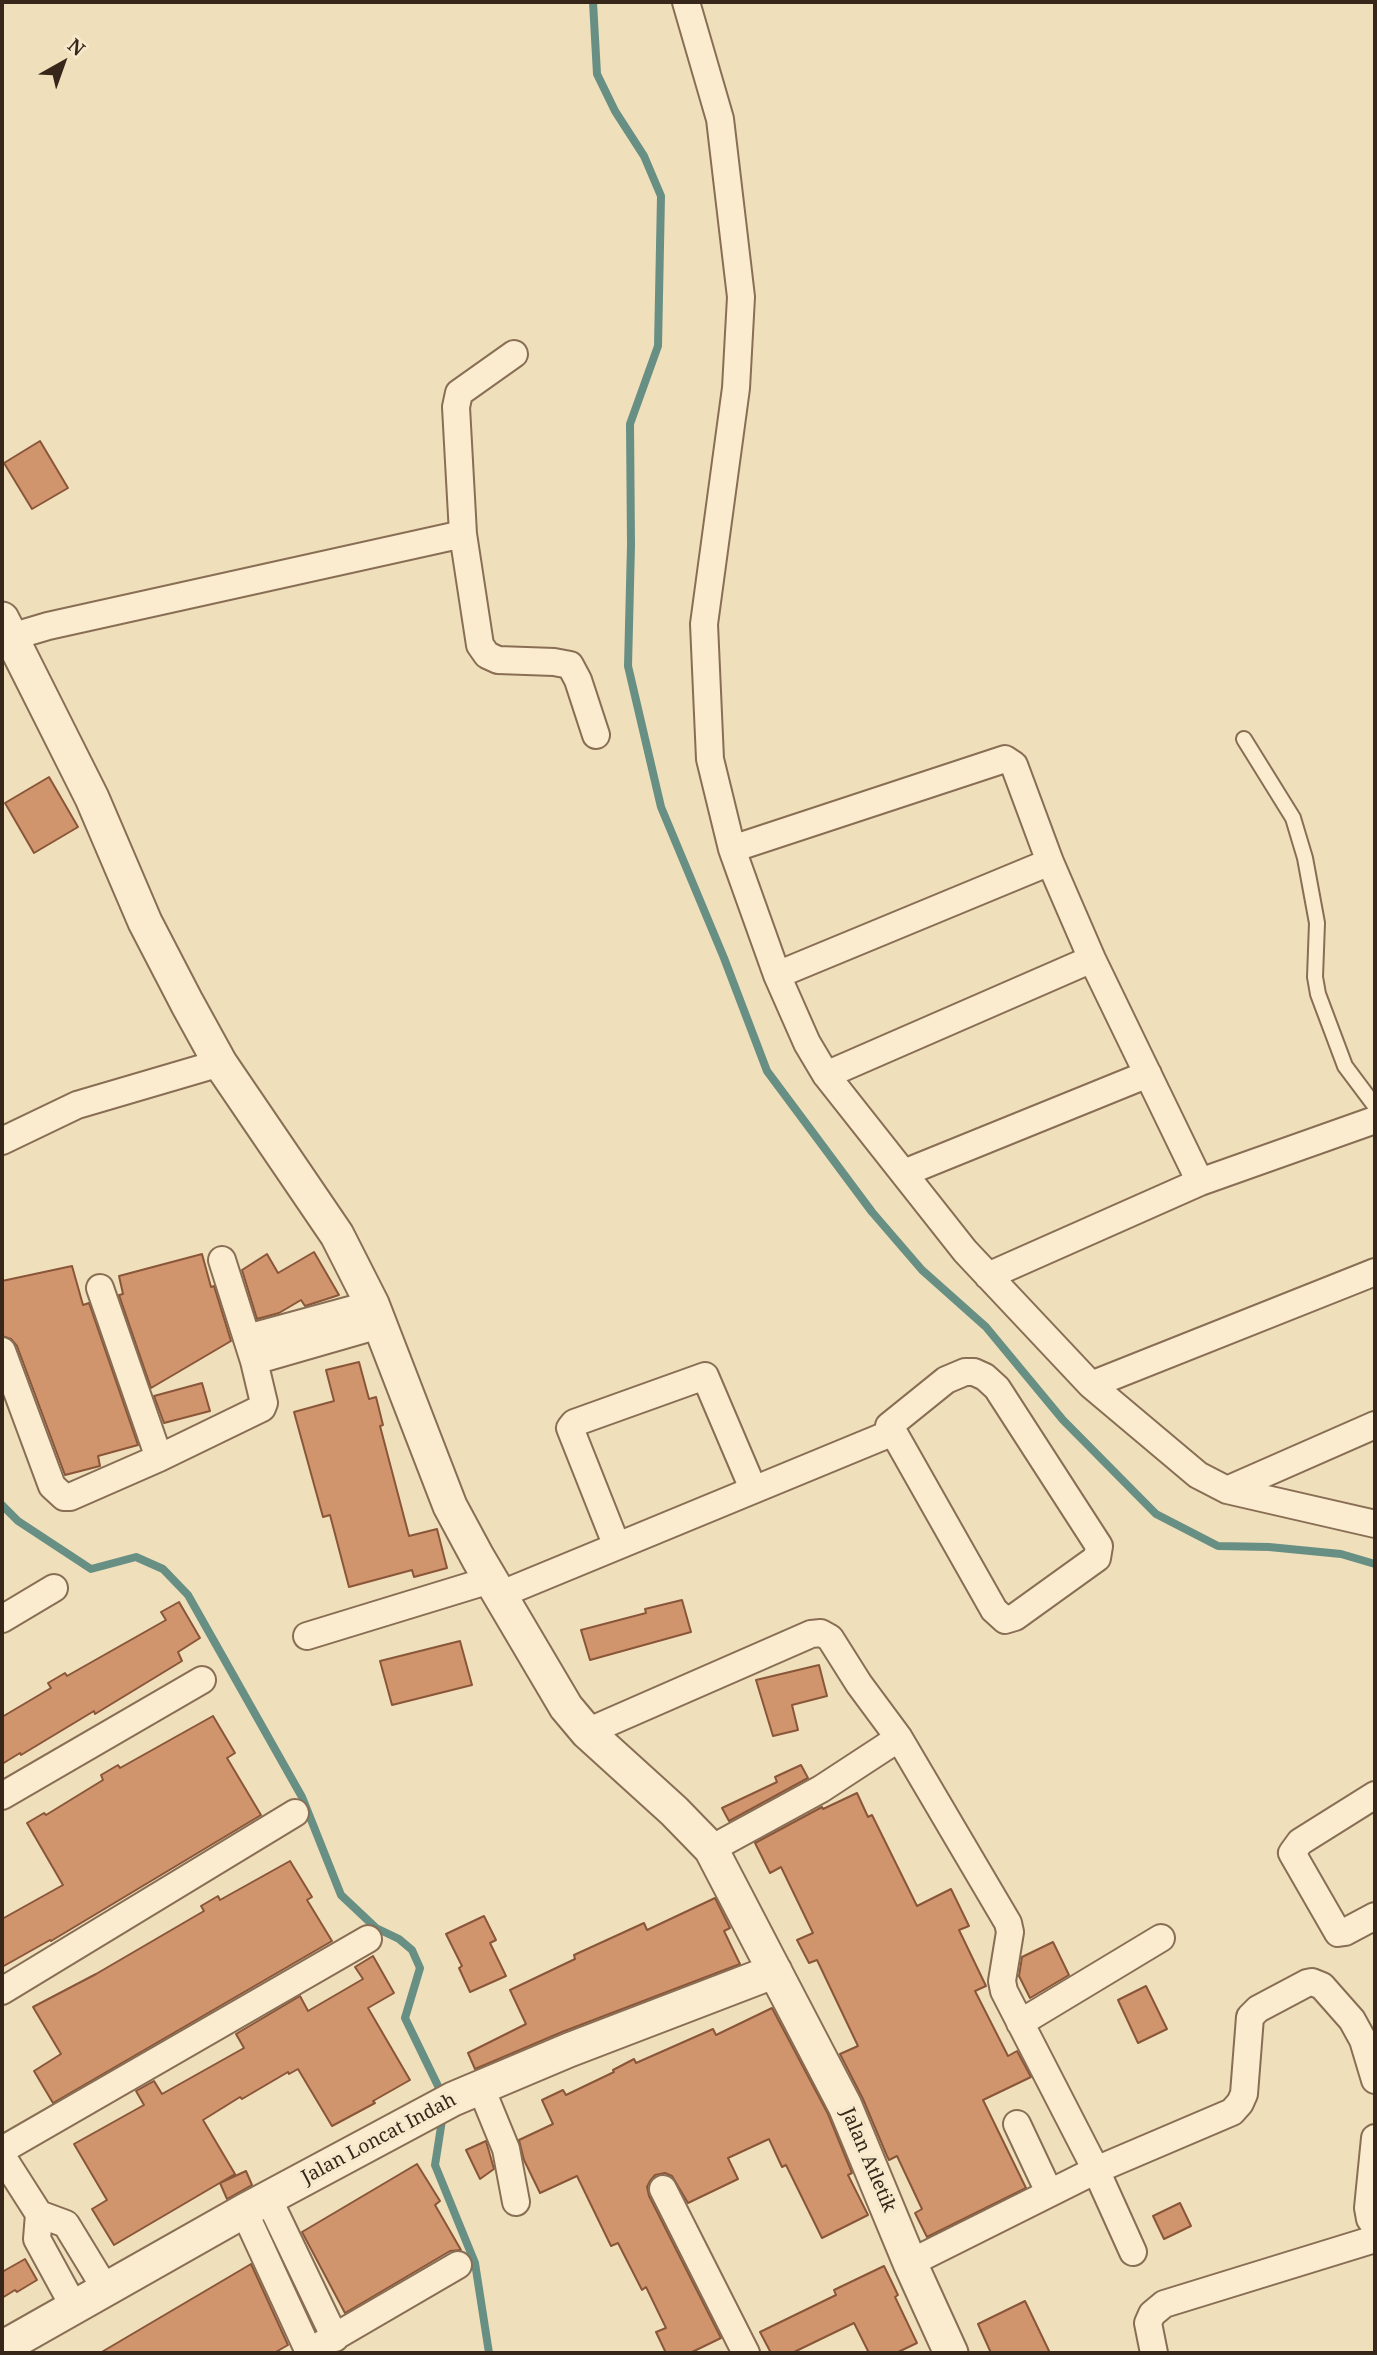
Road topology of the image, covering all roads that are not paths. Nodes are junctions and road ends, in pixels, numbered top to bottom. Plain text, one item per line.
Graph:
1 (686, 2) edge
2 (514, 355) dead end
3 (463, 534) junction
4 (6, 628) edge
5 (596, 735) dead end
6 (1244, 739) dead end
7 (732, 849) junction
8 (1050, 862) junction
9 (1092, 959) junction
10 (778, 975) junction
11 (220, 1063) junction
12 (1148, 1074) junction
13 (826, 1075) junction
14 (1375, 1106) edge
15 (1375, 1120) edge
16 (2, 1141) edge
17 (904, 1173) junction
18 (1200, 1182) junction
19 (222, 1260) dead end
20 (1375, 1272) edge
21 (988, 1276) junction
22 (100, 1288) dead end
23 (375, 1314) junction
24 (251, 1350) junction
25 (2, 1351) edge
26 (1091, 1385) junction
27 (1375, 1425) edge
28 (892, 1431) junction
29 (159, 1458) junction
30 (751, 1484) junction
31 (1227, 1490) junction
32 (1375, 1524) edge
33 (614, 1539) junction
34 (495, 1587) junction
35 (54, 1588) dead end
36 (2, 1619) edge
37 (307, 1636) dead end
38 (202, 1680) dead end
39 (587, 1732) junction
40 (899, 1738) junction
41 (1375, 1795) edge
42 (2, 1796) edge
43 (295, 1812) dead end
44 (712, 1849) junction
45 (1375, 1916) edge
46 (1161, 1938) dead end
47 (368, 1939) dead end
48 (775, 1971) junction
49 (2, 1991) edge
50 (1020, 2023) junction
51 (1375, 2080) edge
52 (456, 2099) junction
53 (1017, 2124) dead end
54 (1375, 2138) edge
55 (2, 2150) edge
56 (2, 2156) edge
57 (1096, 2170) junction
58 (663, 2189) dead end
59 (1049, 2192) junction
60 (516, 2202) dead end
61 (256, 2204) junction
62 (39, 2214) junction
63 (1375, 2226) edge
64 (1375, 2239) edge
65 (1133, 2252) dead end
66 (910, 2263) junction
67 (458, 2265) dead end
68 (105, 2288) junction
69 (74, 2305) junction
70 (335, 2337) junction
71 (2, 2348) edge
72 (308, 2353) edge
73 (746, 2353) edge
74 (951, 2353) edge
75 (1154, 2353) edge

1 - 7 street
2 - 3 street
3 - 4 street
3 - 5 street
4 - 11 street, Jalan Atletik
6 - 14 lane
7 - 8 street
7 - 10 street
8 - 9 street
8 - 10 street
9 - 12 street
9 - 13 street
10 - 13 street
11 - 16 street
11 - 23 street, Jalan Atletik
12 - 17 street
12 - 18 street
13 - 17 street
15 - 18 street
17 - 21 street
18 - 21 street
19 - 24 street
20 - 26 street
21 - 26 street
22 - 29 street
23 - 24 street
23 - 34 street, Jalan Atletik
24 - 29 street
25 - 29 street
26 - 31 street
27 - 31 street
28 - 28 street
28 - 30 street
28 - 34 street
30 - 33 street
30 - 33 street
31 - 32 street
33 - 34 street
34 - 37 street
34 - 39 street, Jalan Atletik
35 - 36 street
38 - 42 street
39 - 40 street
39 - 44 street, Jalan Atletik
40 - 44 street
40 - 50 street
41 - 45 street
43 - 49 street
44 - 48 street, Jalan Atletik
46 - 50 street
47 - 55 street
48 - 52 street, Jalan Loncat Indah
48 - 66 street, Jalan Atletik
50 - 57 street
51 - 57 street
52 - 60 street
52 - 61 street, Jalan Loncat Indah
53 - 59 street
54 - 63 street
56 - 62 street
57 - 59 street
57 - 65 street
58 - 73 street
59 - 66 street
61 - 68 street, Jalan Loncat Indah
61 - 70 street
61 - 72 street
62 - 68 street
62 - 69 street
64 - 75 street
66 - 74 street, Jalan Atletik
67 - 70 street
68 - 69 street, Jalan Loncat Indah
69 - 71 street, Jalan Loncat Indah
70 - 72 street

